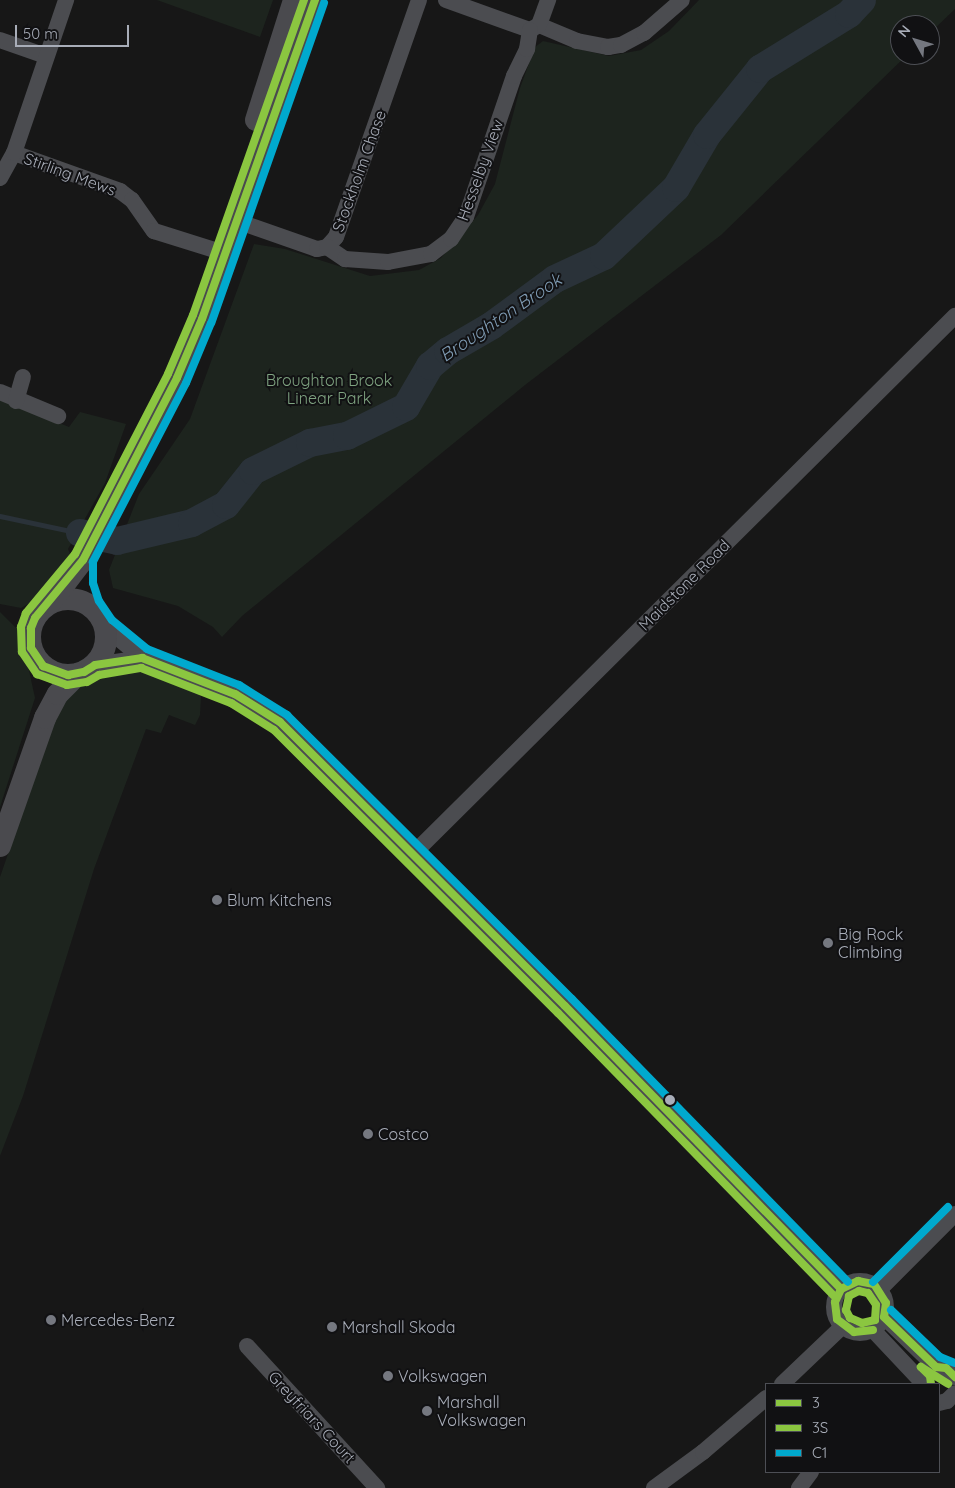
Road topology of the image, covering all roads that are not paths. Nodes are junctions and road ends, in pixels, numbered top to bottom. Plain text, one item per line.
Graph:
1 (66, 0) edge
2 (294, 0) edge
3 (315, 0) edge
4 (420, 0) edge
5 (446, 0) edge
6 (548, 0) edge
7 (682, 0) edge
8 (534, 27) junction
9 (0, 40) edge
10 (46, 56) junction
11 (14, 154) junction
12 (0, 178) edge
13 (234, 220) junction
14 (327, 247) junction
15 (219, 251) junction
16 (955, 316) edge
17 (23, 378) dead end
18 (0, 392) edge
19 (16, 401) junction
20 (58, 416) dead end
21 (83, 560) junction
22 (50, 603) junction
23 (90, 606) junction
24 (105, 627) junction
25 (142, 658) junction
26 (43, 666) junction
27 (86, 669) junction
28 (45, 718) junction
29 (0, 846) edge
30 (414, 854) junction
31 (955, 1214) edge
32 (842, 1289) junction
33 (880, 1289) junction
34 (884, 1317) junction
35 (843, 1326) junction
36 (873, 1330) junction
37 (247, 1346) dead end
38 (949, 1369) edge
39 (921, 1382) edge
40 (783, 1383) edge
41 (955, 1393) edge
42 (765, 1399) edge
43 (940, 1403) edge
44 (810, 1473) edge
45 (377, 1488) edge
46 (654, 1488) edge
47 (798, 1488) edge

1 - 10 street
2 - 15 street
3 - 13 street
4 - 14 street, Stockholm Chase
5 - 8 street
6 - 8 street, Hesselby View
7 - 8 street
8 - 14 street, Hesselby View
9 - 10 street
10 - 11 street
11 - 12 street
11 - 15 street, Stirling Mews
13 - 14 street, Stockholm Chase
13 - 15 street
15 - 21 street
16 - 30 street, Maidstone Road
17 - 19 street
18 - 19 street
19 - 20 street
21 - 22 street
21 - 23 street
22 - 23 street
22 - 26 street
23 - 24 street
24 - 25 street
24 - 27 street
25 - 27 street
25 - 30 street
26 - 27 street
26 - 28 street
27 - 28 street
28 - 29 street
30 - 32 street
31 - 33 street
32 - 33 street
32 - 35 street
33 - 34 street
34 - 36 street
34 - 38 street
35 - 36 street
35 - 40 street
36 - 39 street
37 - 45 street, Greyfriars Court
38 - 39 street
41 - 43 street
42 - 46 street
44 - 47 street

